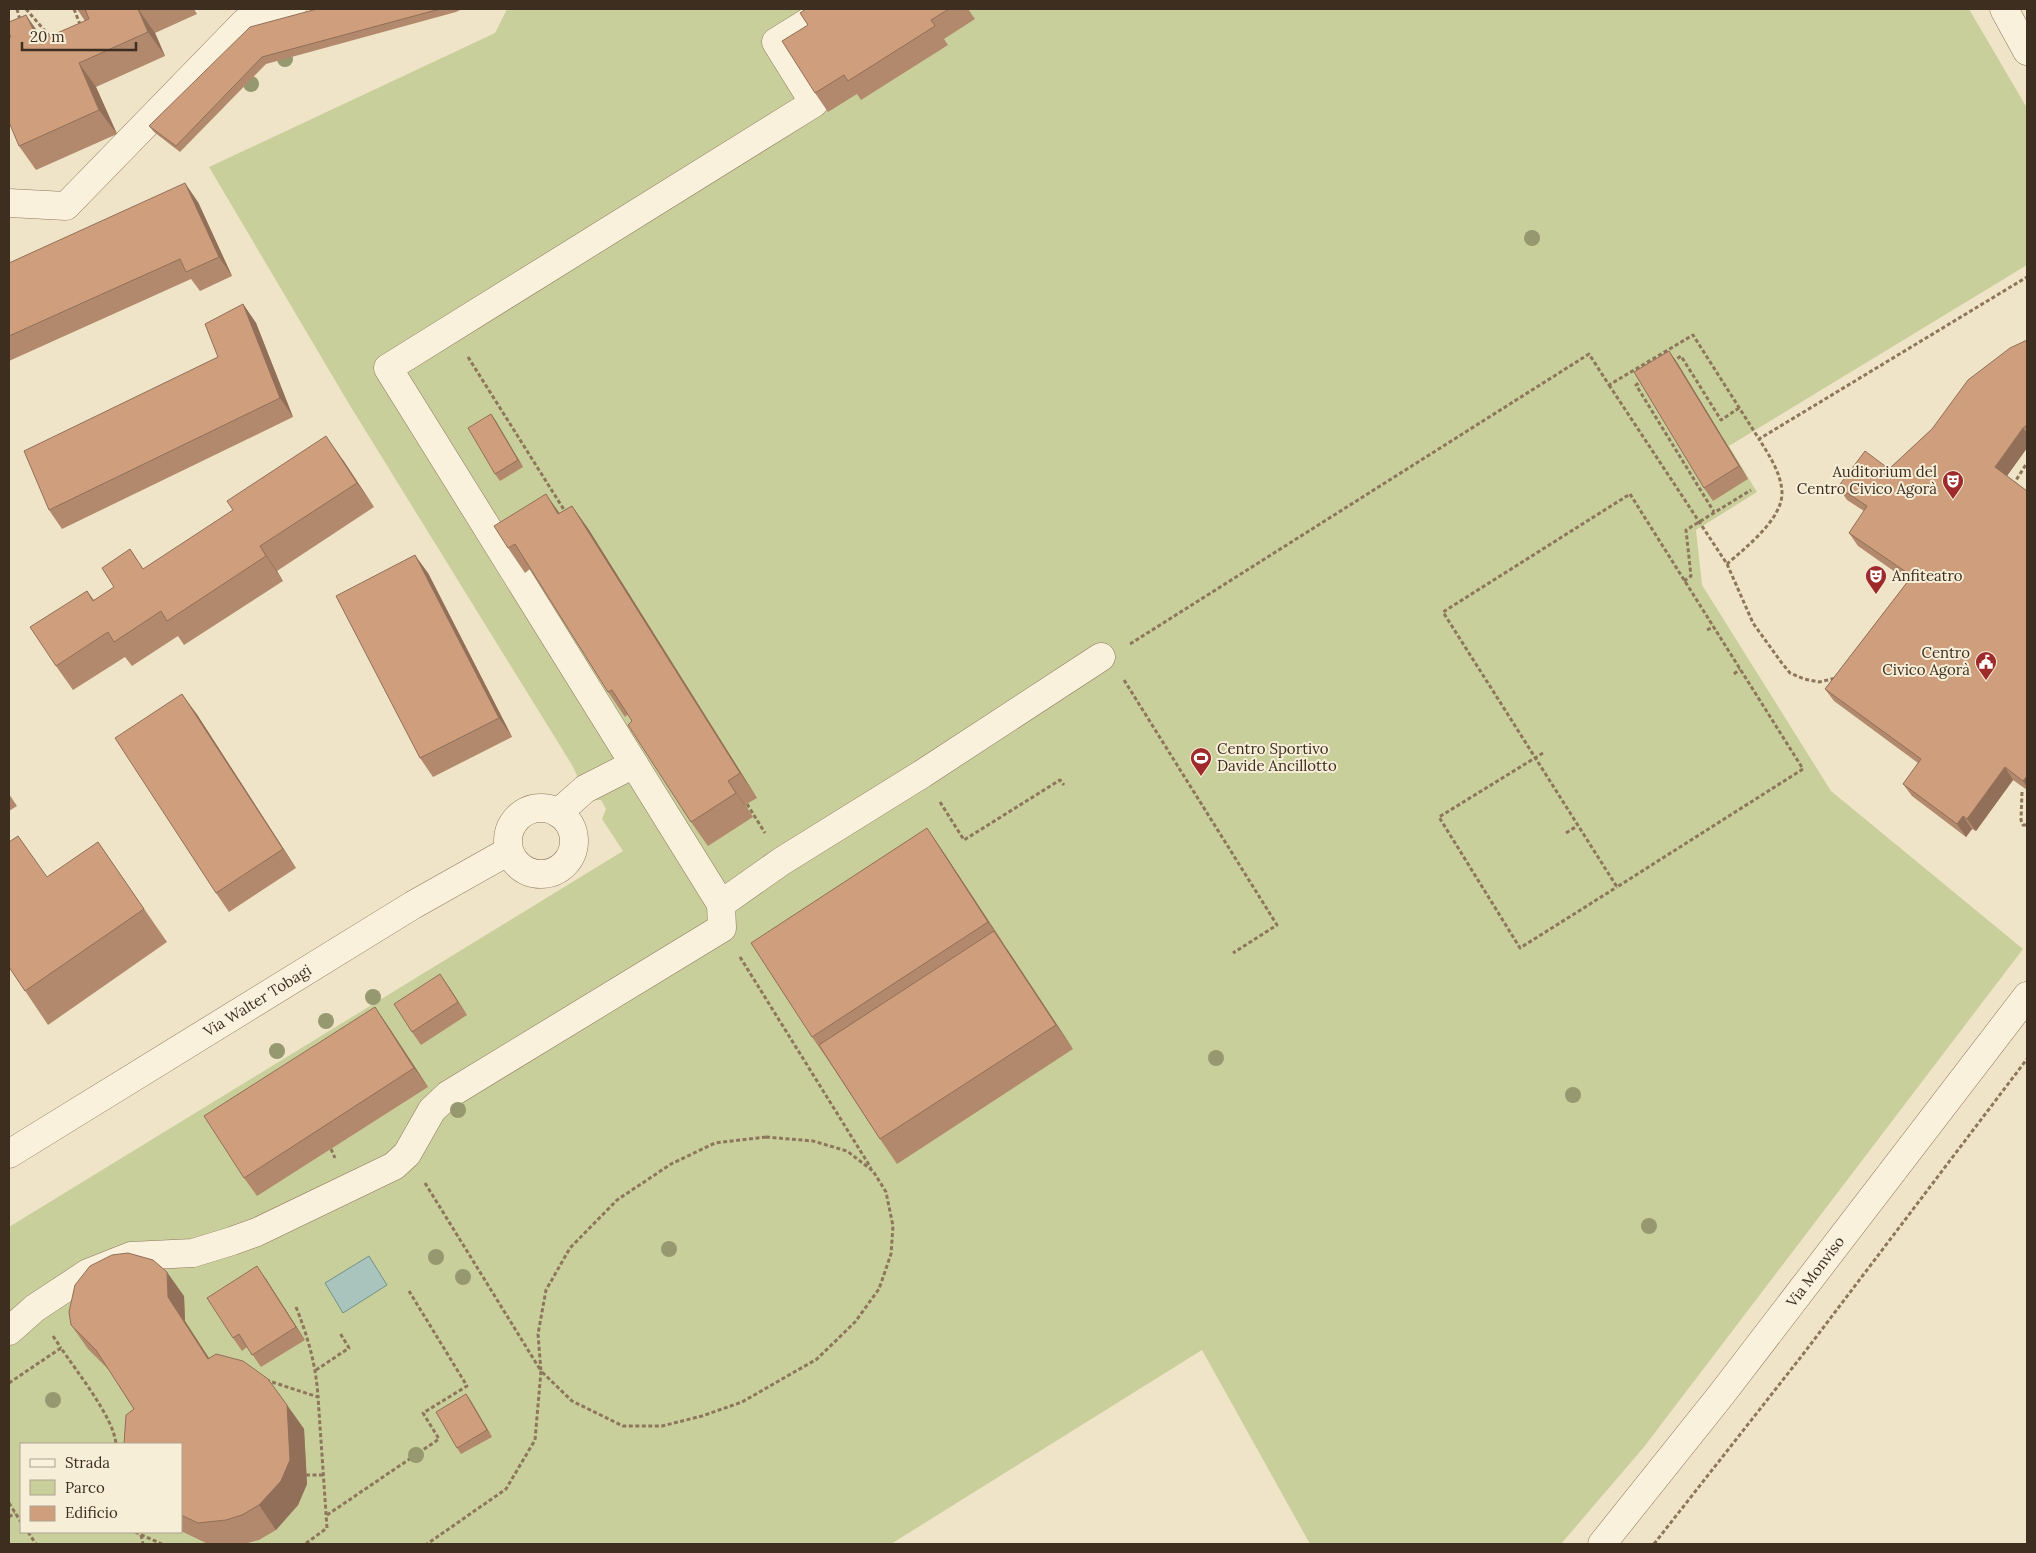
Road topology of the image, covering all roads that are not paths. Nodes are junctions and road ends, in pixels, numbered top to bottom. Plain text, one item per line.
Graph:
1 (292, 9) edge
2 (828, 9) edge
3 (2004, 9) edge
4 (2027, 51) edge
5 (9, 204) edge
6 (1105, 657) road end
7 (634, 764) junction
8 (558, 813) junction
9 (509, 851) junction
10 (722, 916) junction
11 (2027, 996) edge
12 (9, 1154) edge
13 (9, 1331) edge
14 (1602, 1544) edge

1 - 5 street
2 - 7 street
3 - 4 street
6 - 10 street
7 - 8 street
7 - 10 street
8 - 9 street
8 - 9 street
9 - 12 street, Via Walter Tobagi
10 - 13 street
11 - 14 street, Via Monviso

